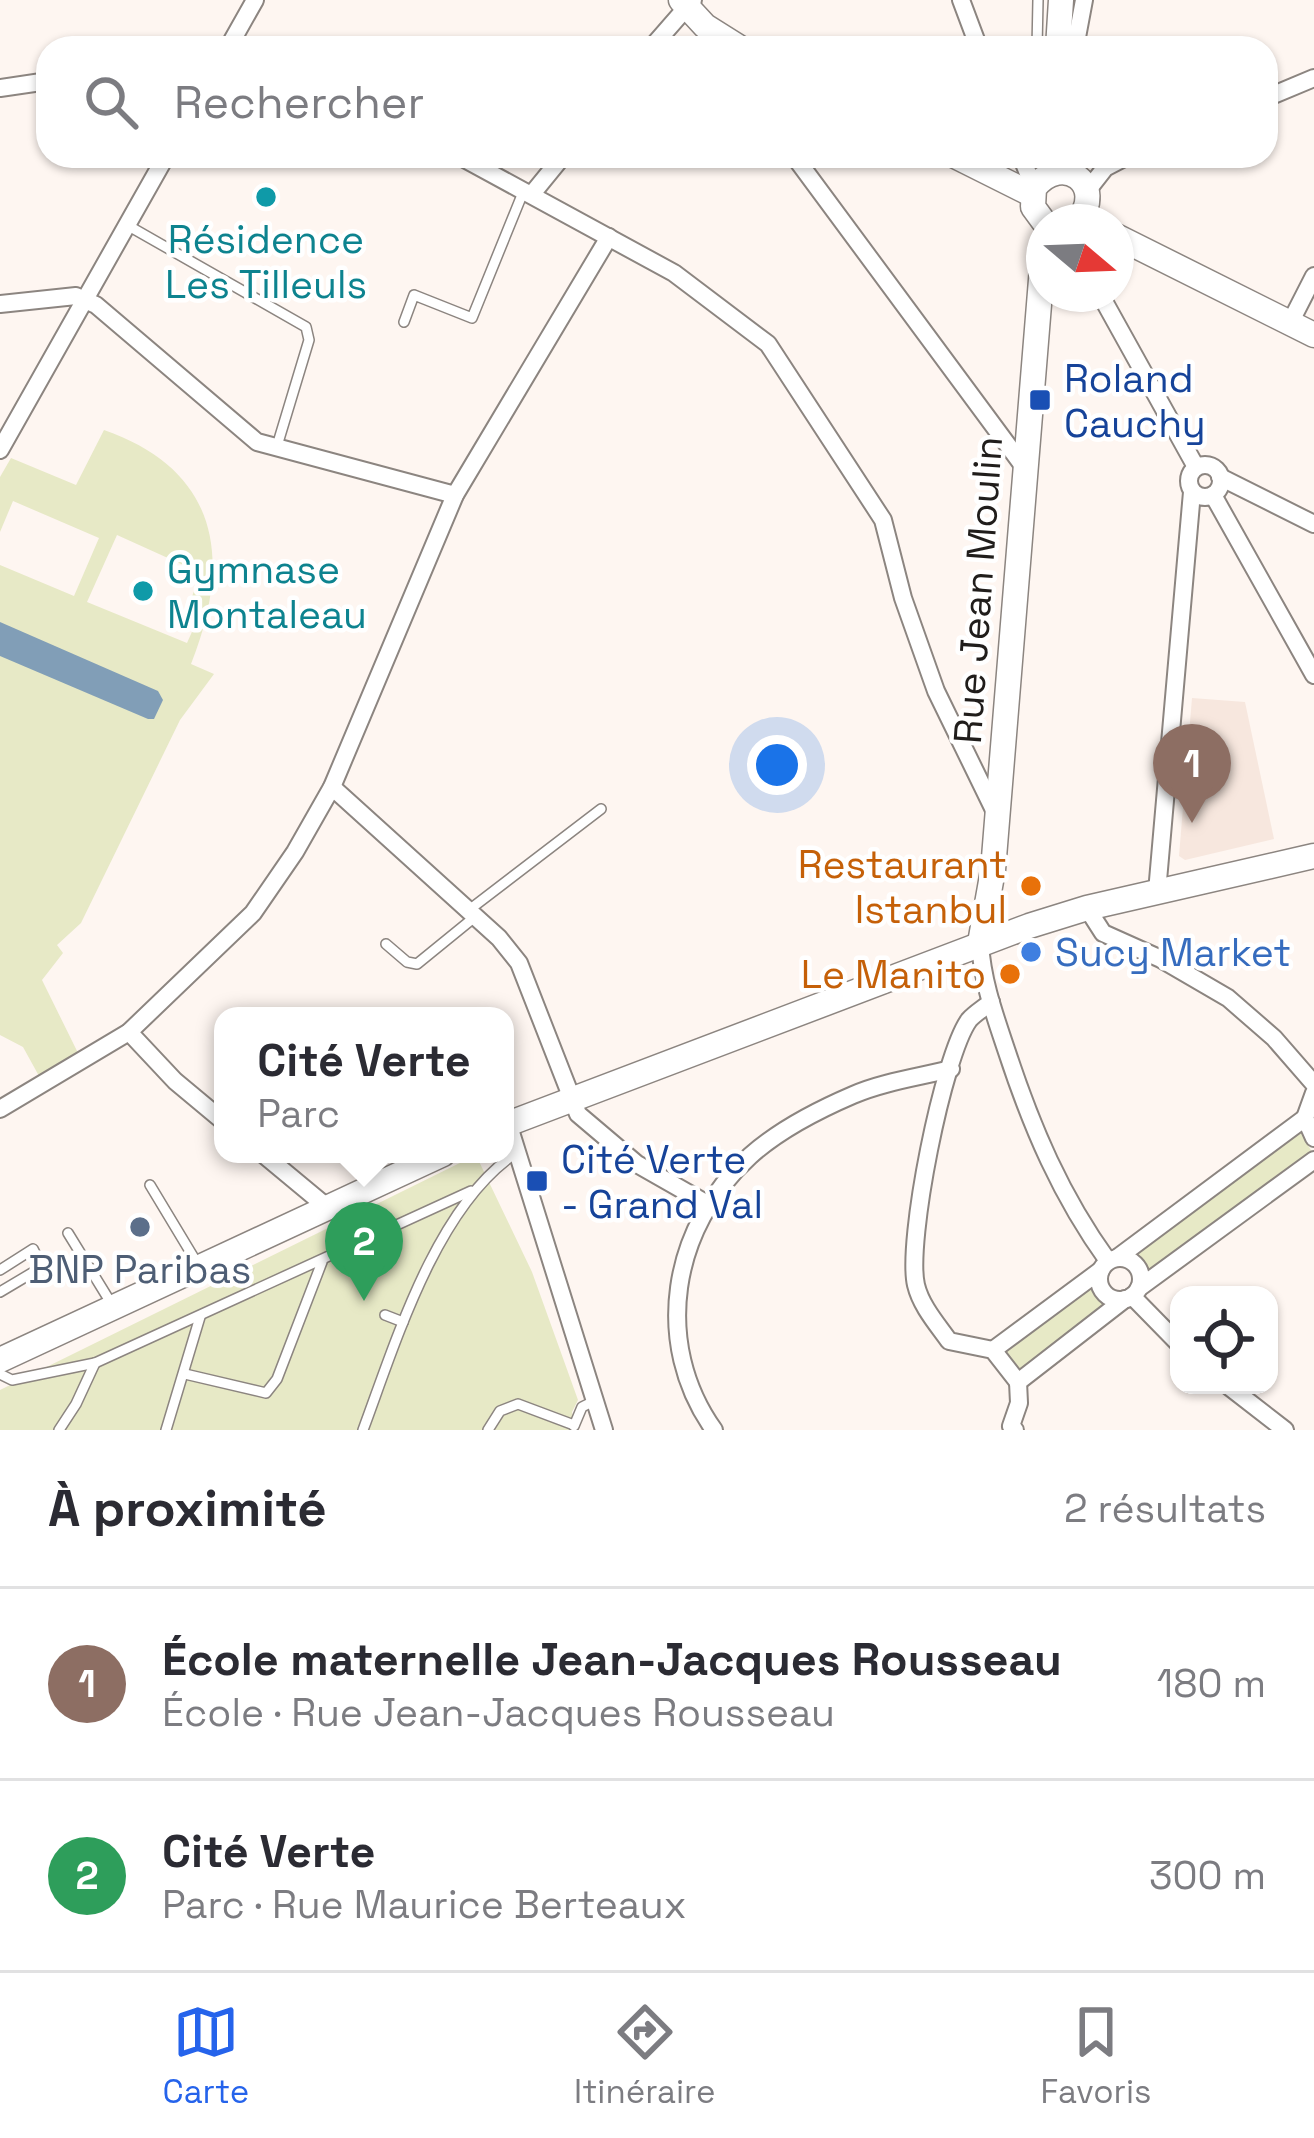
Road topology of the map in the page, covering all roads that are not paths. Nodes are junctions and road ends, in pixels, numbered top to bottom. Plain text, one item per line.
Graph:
1 (255, 0) edge
2 (961, 0) edge
3 (1038, 0) edge
4 (1061, 0) edge
5 (1084, 0) edge
6 (687, 2) edge
7 (235, 36) edge
8 (660, 36) edge
9 (723, 36) edge
10 (974, 36) edge
11 (1037, 36) edge
12 (1059, 36) edge
13 (1077, 36) edge
14 (1314, 78) edge
15 (36, 83) edge
16 (0, 88) edge
17 (1278, 93) edge
18 (159, 168) edge
19 (482, 168) edge
20 (551, 168) edge
21 (803, 168) edge
22 (1004, 168) edge
23 (1105, 168) edge
24 (1044, 178) edge
25 (1088, 191) junction
26 (528, 192) junction
27 (1087, 204) edge
28 (127, 225) junction
29 (609, 237) junction
30 (1134, 245) edge
31 (1314, 276) edge
32 (85, 300) junction
33 (0, 304) edge
34 (1038, 312) edge
35 (1110, 312) edge
36 (404, 322) dead end
37 (1290, 323) junction
38 (1314, 335) edge
39 (277, 447) junction
40 (0, 450) edge
41 (1024, 467) junction
42 (1196, 467) junction
43 (1220, 476) junction
44 (1192, 492) junction
45 (455, 495) junction
46 (1214, 495) junction
47 (1314, 524) edge
48 (1314, 675) edge
49 (332, 787) junction
50 (601, 809) dead end
51 (997, 815) junction
52 (1314, 856) edge
53 (1157, 892) junction
54 (1087, 908) junction
55 (472, 913) junction
56 (980, 943) junction
57 (386, 944) dead end
58 (991, 1002) junction
59 (130, 1032) junction
60 (951, 1069) junction
61 (1314, 1089) edge
62 (570, 1099) junction
63 (0, 1109) edge
64 (214, 1113) edge
65 (1305, 1118) junction
66 (514, 1121) edge
67 (1314, 1138) edge
68 (514, 1146) edge
69 (1314, 1160) edge
70 (274, 1163) edge
71 (424, 1163) edge
72 (503, 1163) edge
73 (150, 1185) dead end
74 (471, 1191) junction
75 (709, 1205) junction
76 (328, 1208) junction
77 (68, 1233) dead end
78 (322, 1262) junction
79 (1109, 1263) junction
80 (200, 1268) junction
81 (0, 1270) edge
82 (0, 1292) edge
83 (1132, 1294) junction
84 (114, 1308) junction
85 (386, 1315) dead end
86 (200, 1317) junction
87 (403, 1322) junction
88 (1170, 1334) edge
89 (993, 1350) junction
90 (0, 1360) edge
91 (95, 1363) junction
92 (0, 1374) edge
93 (185, 1374) junction
94 (1018, 1382) junction
95 (1239, 1394) edge
96 (596, 1400) junction
97 (573, 1427) edge
98 (59, 1430) edge
99 (166, 1430) edge
100 (363, 1430) edge
101 (488, 1430) edge
102 (604, 1430) edge
103 (714, 1430) edge
104 (1015, 1430) edge
105 (1285, 1430) edge

1 - 7 street
2 - 10 street
3 - 11 lane
4 - 12 street
5 - 13 street
6 - 8 street
6 - 9 street
14 - 17 street
15 - 16 street
18 - 28 street
19 - 26 street
20 - 26 street
21 - 41 street
22 - 24 street
23 - 25 street
24 - 25 street
25 - 27 street
26 - 29 street
26 - 36 lane
28 - 32 street
28 - 39 lane
29 - 45 street
29 - 51 street
30 - 37 street
31 - 37 street
32 - 33 street
32 - 39 street
32 - 40 street
34 - 41 street, Rue Jean Moulin
35 - 42 street
37 - 38 street
39 - 45 street
41 - 51 street, Rue Jean Moulin
42 - 43 street
42 - 44 street
43 - 46 street
43 - 47 street
44 - 46 street
44 - 53 street
45 - 49 street
46 - 48 street
49 - 55 street
49 - 59 street
50 - 55 lane
51 - 56 street, Rue Jean Moulin
52 - 53 street
53 - 54 street
54 - 56 street
54 - 61 street
55 - 57 lane
55 - 62 street
56 - 58 street
56 - 62 street
58 - 60 street
58 - 79 street
59 - 63 street
59 - 64 street
60 - 75 street
60 - 89 street
61 - 65 street
62 - 66 street
62 - 75 street
65 - 67 street
65 - 79 street
68 - 96 street
69 - 83 street
70 - 76 street
71 - 76 street
72 - 74 lane
73 - 80 lane
74 - 78 lane
74 - 87 lane
75 - 103 street
76 - 80 street
77 - 84 lane
78 - 86 lane
78 - 93 lane
79 - 83 street
79 - 83 street
79 - 89 street
80 - 84 street
81 - 82 lane
83 - 88 street
83 - 94 street
84 - 90 street
85 - 87 lane
86 - 91 lane
86 - 93 lane
87 - 100 lane
89 - 94 street
91 - 92 lane
91 - 98 lane
93 - 99 lane
94 - 104 street
95 - 105 street
96 - 97 lane
96 - 102 street
97 - 101 lane

